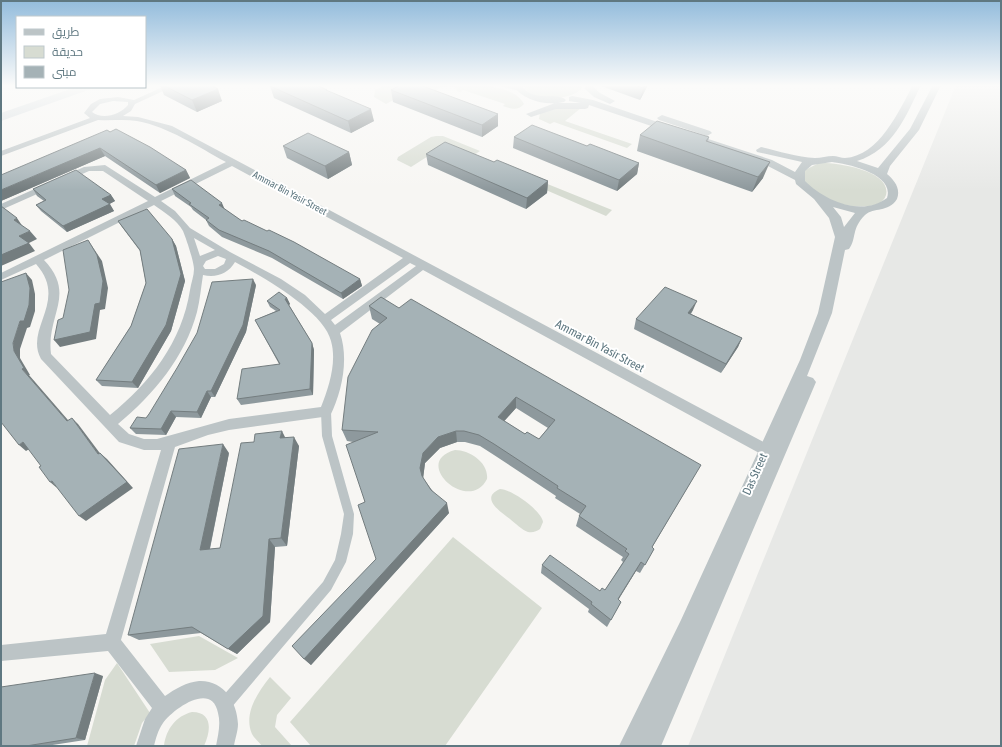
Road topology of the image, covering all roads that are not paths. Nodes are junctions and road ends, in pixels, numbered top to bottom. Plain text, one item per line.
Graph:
1 (71, 120) edge
2 (91, 120) edge
3 (141, 120) edge
4 (156, 120) edge
5 (643, 120) edge
6 (667, 120) edge
7 (899, 120) edge
8 (919, 120) edge
9 (169, 128) junction
10 (1, 148) edge
11 (1, 154) edge
12 (814, 161) junction
13 (846, 161) junction
14 (233, 162) junction
15 (881, 175) junction
16 (799, 178) junction
17 (819, 198) junction
18 (155, 201) junction
19 (1, 207) edge
20 (866, 209) junction
21 (187, 230) junction
22 (226, 254) junction
23 (410, 258) junction
24 (38, 259) junction
25 (423, 265) junction
26 (198, 267) junction
27 (260, 270) junction
28 (220, 271) junction
29 (1, 277) edge
30 (194, 297) junction
31 (358, 297) junction
32 (370, 305) junction
33 (324, 320) junction
34 (334, 332) junction
35 (326, 412) junction
36 (110, 423) junction
37 (170, 442) junction
38 (766, 450) junction
39 (112, 642) junction
40 (1, 654) edge
41 (226, 704) junction
42 (164, 709) junction
43 (145, 746) edge
44 (225, 746) edge
45 (631, 746) edge
46 (649, 746) edge

1 - 10 street
2 - 11 street
3 - 9 street, Ammar Bin Yasir Street
4 - 9 street, Ammar Bin Yasir Street
5 - 16 street
6 - 12 street
7 - 13 street
8 - 15 street
9 - 14 street, Ammar Bin Yasir Street
12 - 13 street
12 - 16 street
13 - 15 street
14 - 18 street
14 - 23 street, Ammar Bin Yasir Street
15 - 20 street
16 - 17 street
17 - 20 street
17 - 38 street, Das Street
18 - 19 street
18 - 21 street
18 - 24 street
20 - 46 street, Das Street
21 - 22 street
21 - 26 street
22 - 26 street
22 - 27 street
22 - 28 street
23 - 25 street, Ammar Bin Yasir Street
23 - 31 street
24 - 29 street
24 - 36 street
25 - 32 street
25 - 38 street, Ammar Bin Yasir Street
26 - 28 street
26 - 30 street
27 - 28 street
27 - 33 street
28 - 30 street
30 - 36 street
31 - 32 street
31 - 33 street
32 - 34 street
33 - 34 street
34 - 35 street
35 - 37 street
35 - 41 street
36 - 37 street
37 - 39 street
38 - 45 street, Das Street
39 - 40 street
39 - 42 street
41 - 42 street
41 - 44 street
42 - 43 street

